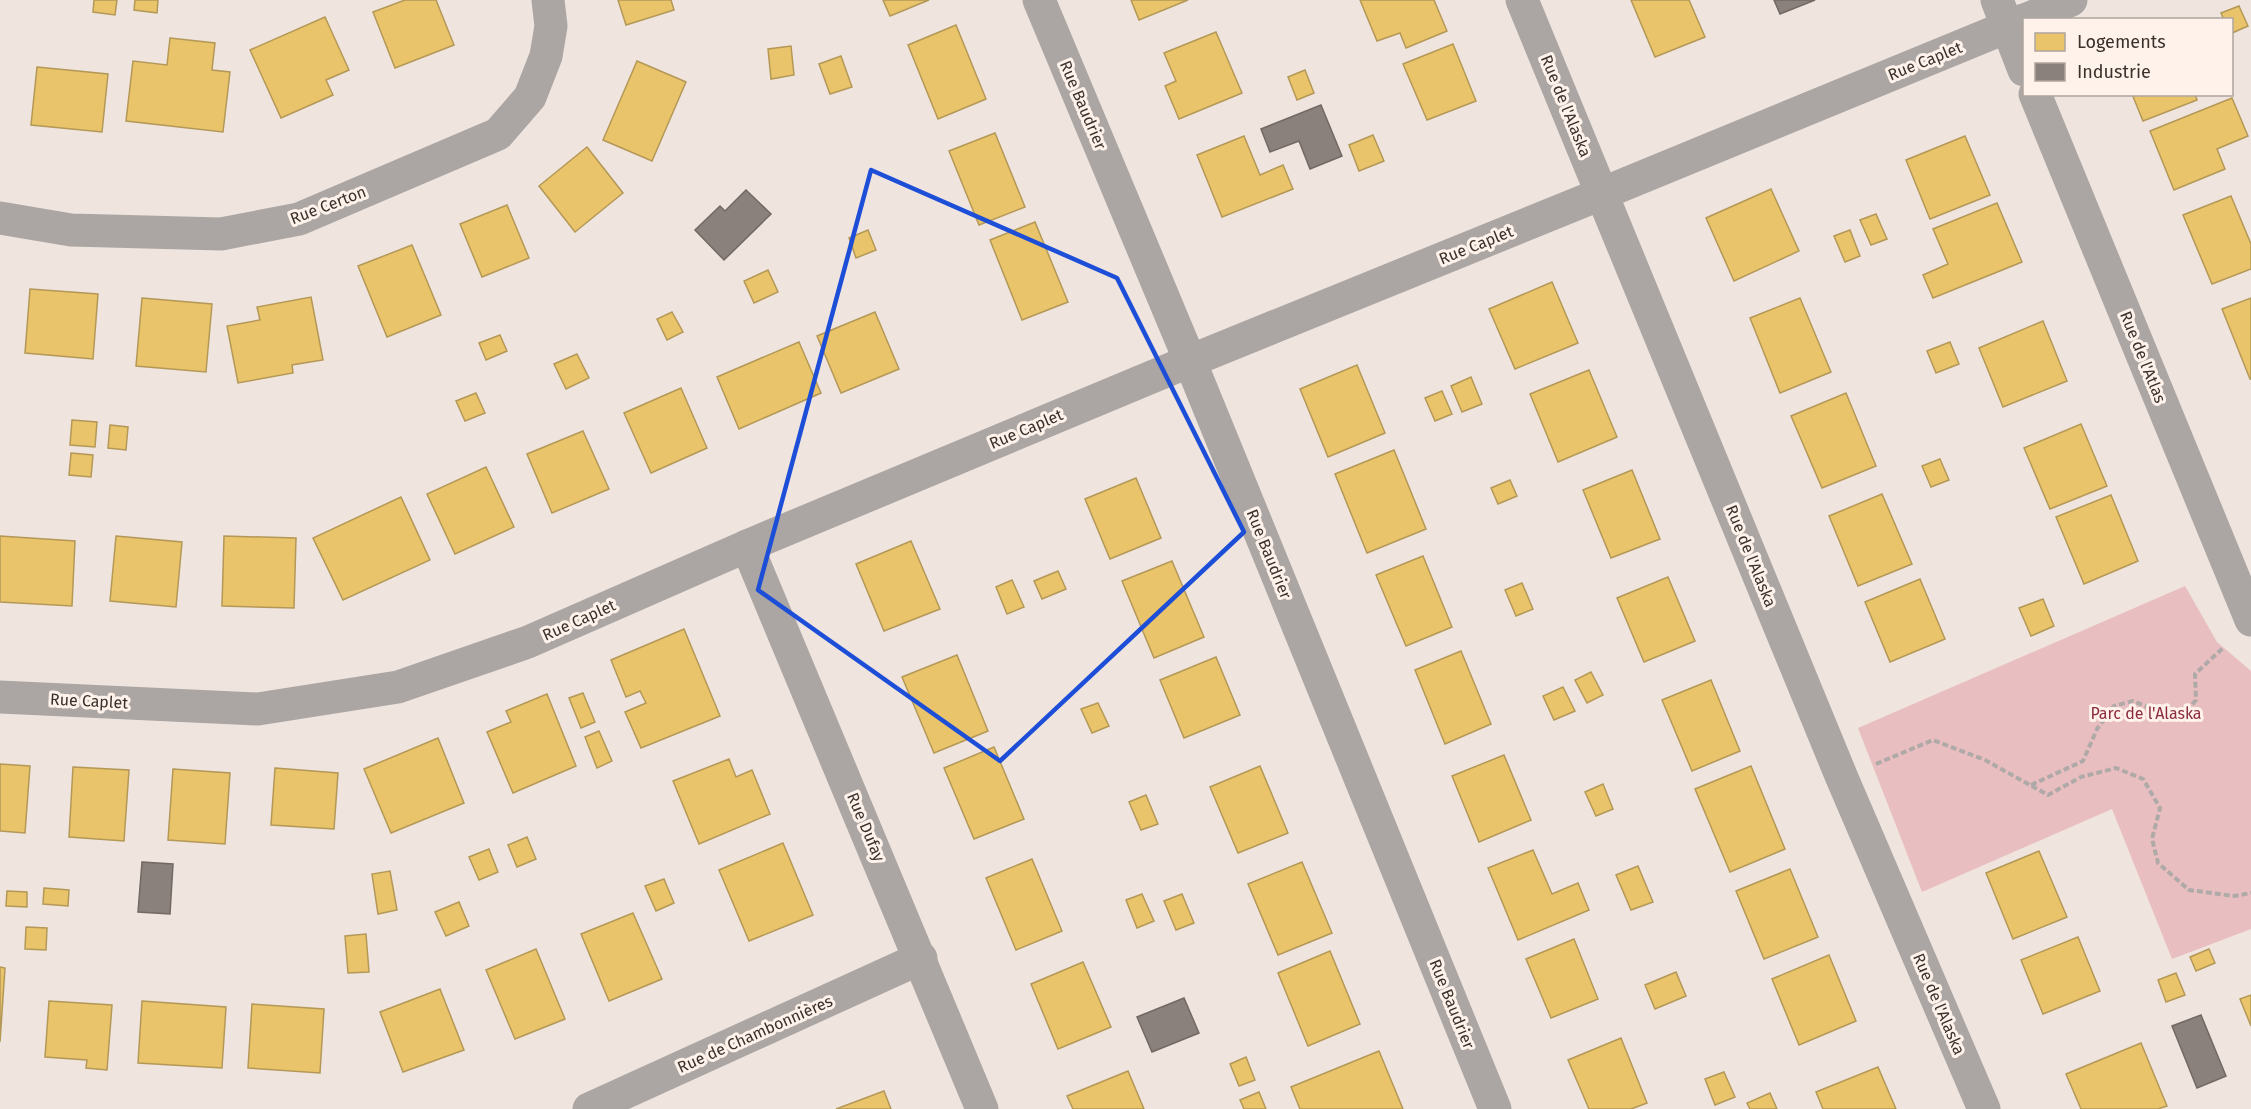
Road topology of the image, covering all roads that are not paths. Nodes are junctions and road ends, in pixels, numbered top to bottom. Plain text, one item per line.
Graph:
1 (548, 0) edge
2 (1039, 0) edge
3 (1522, 0) edge
4 (2072, 0) edge
5 (2013, 17) edge
6 (2023, 61) edge
7 (2036, 96) edge
8 (1601, 194) junction
9 (0, 218) edge
10 (1190, 361) junction
11 (747, 546) junction
12 (2251, 620) edge
13 (0, 697) edge
14 (921, 958) junction
15 (589, 1109) edge
16 (982, 1109) edge
17 (1495, 1109) edge
18 (1984, 1109) edge

1 - 9 street, Rue Certon
2 - 10 street, Rue Baudrier
3 - 8 street, Rue de l'Alaska
4 - 5 street, Rue Caplet
5 - 6 street
5 - 8 street, Rue Caplet
7 - 12 street, Rue de l'Atlas
8 - 10 street, Rue Caplet
8 - 18 street, Rue de l'Alaska
10 - 11 street, Rue Caplet
10 - 17 street, Rue Baudrier
11 - 13 street, Rue Caplet
11 - 14 street, Rue Dufay
14 - 15 street, Rue de Chambonnières
14 - 16 street, Rue Dufay

